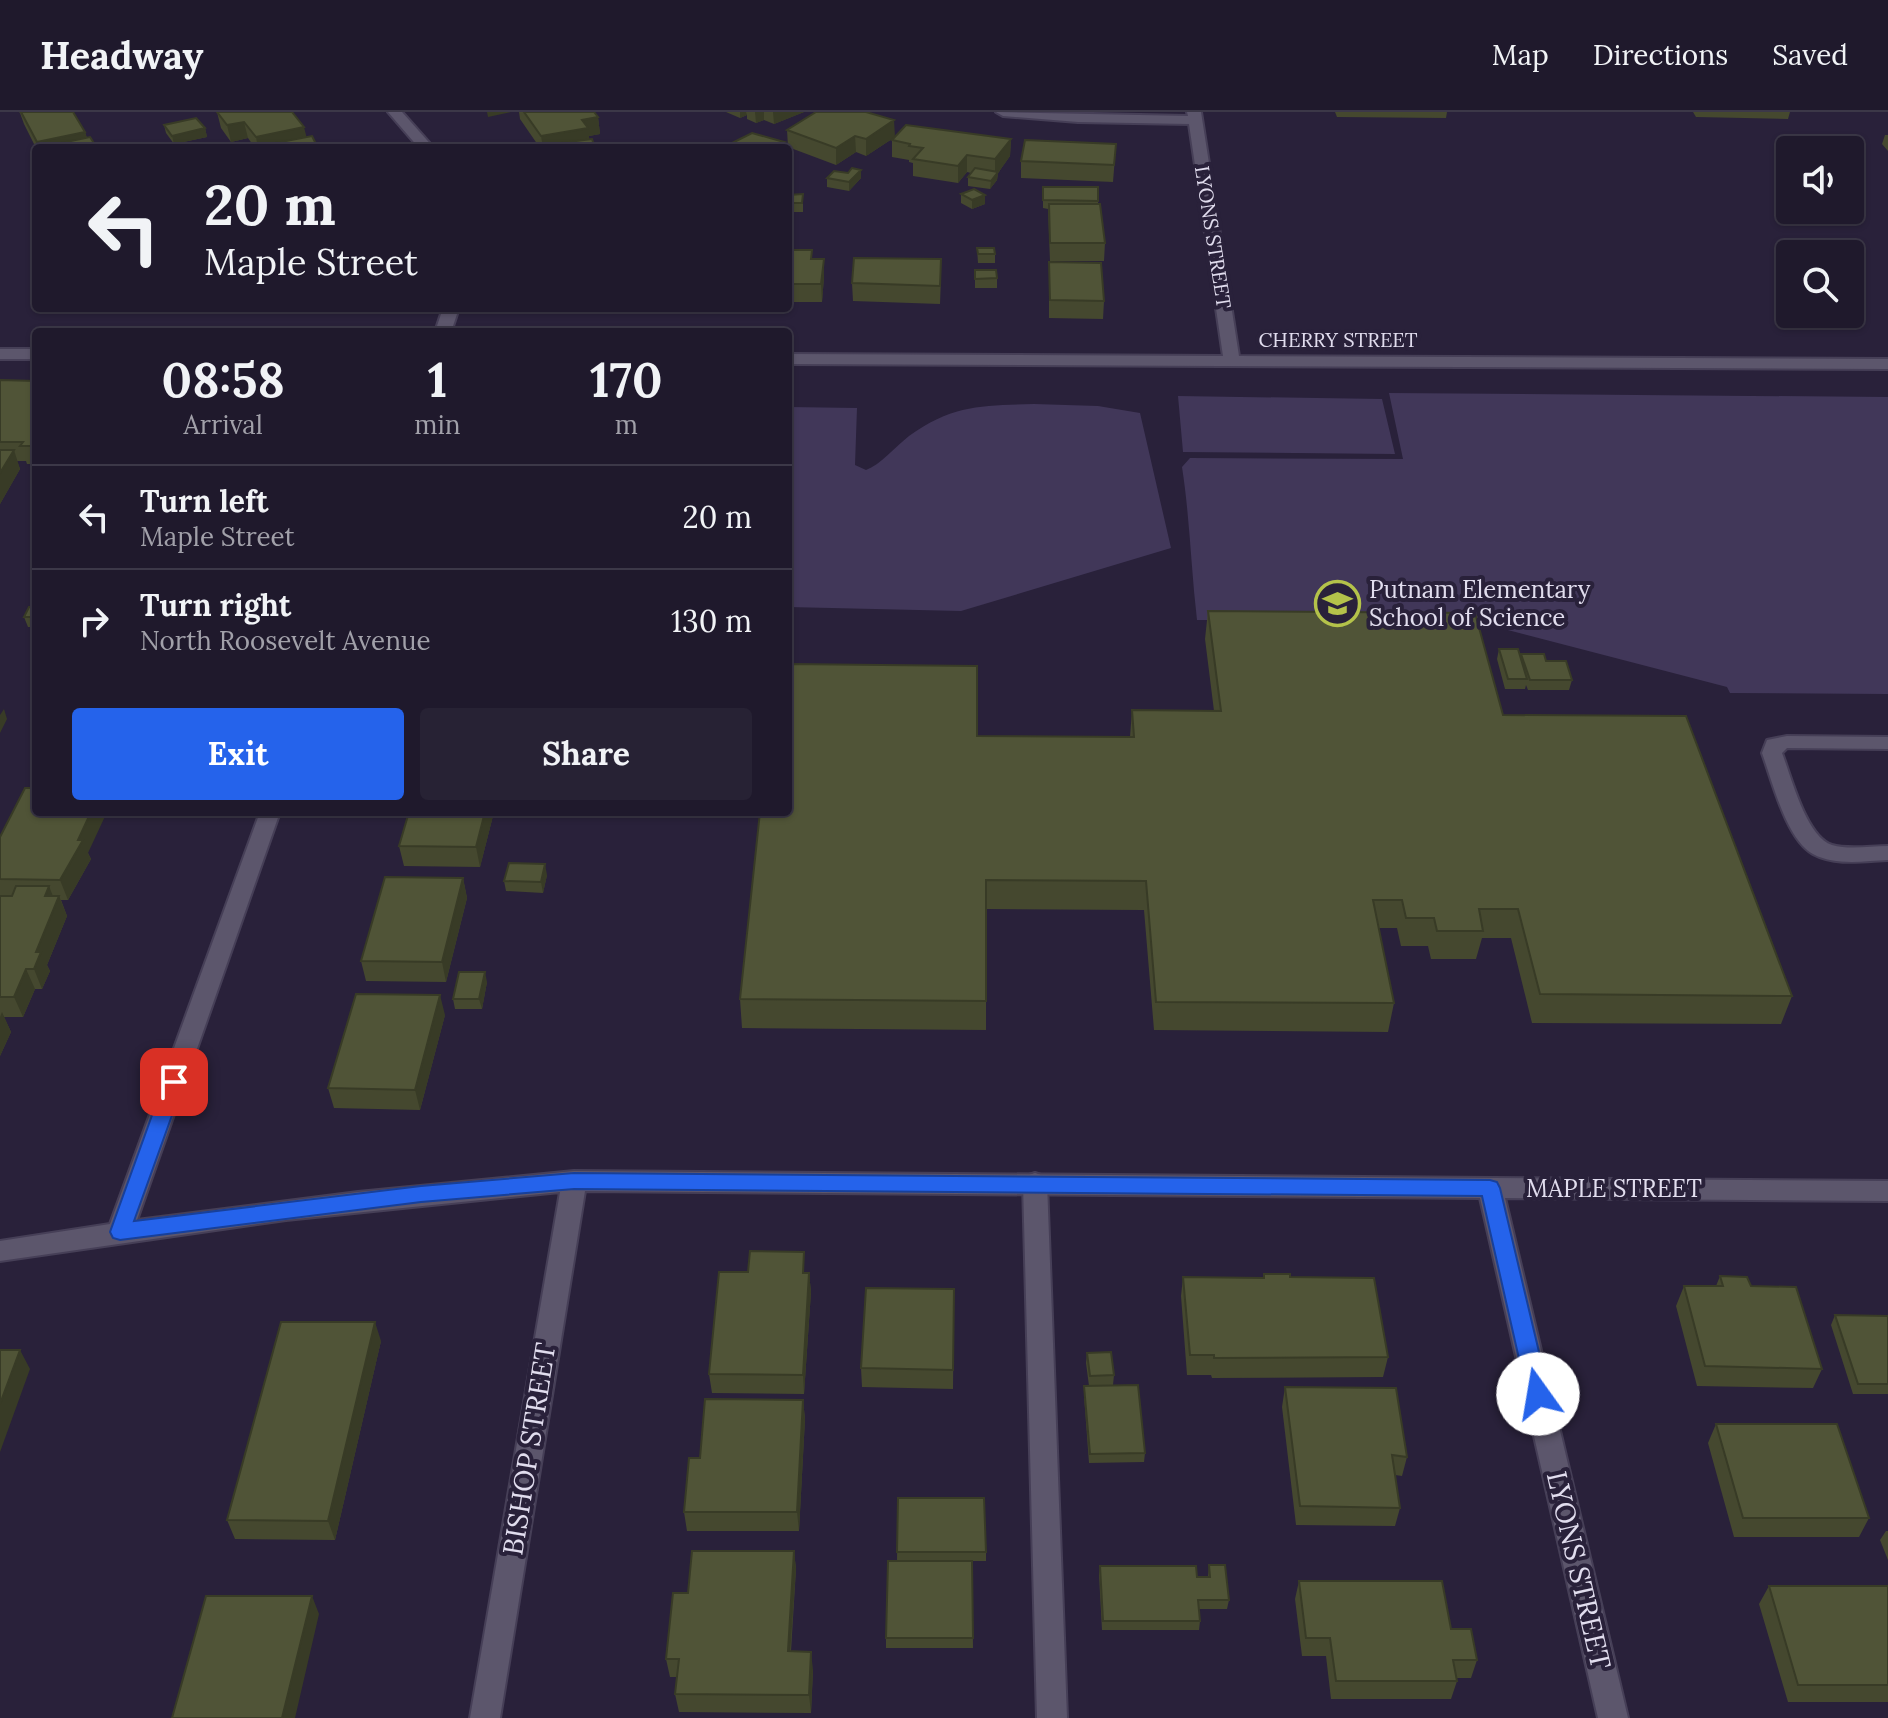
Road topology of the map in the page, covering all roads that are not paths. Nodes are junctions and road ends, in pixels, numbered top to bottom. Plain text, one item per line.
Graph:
1 (395, 112) edge
2 (1003, 112) edge
3 (1194, 116) edge
4 (423, 144) edge
5 (0, 354) edge
6 (32, 354) edge
7 (792, 359) edge
8 (1232, 361) junction
9 (1888, 364) edge
10 (1888, 743) edge
11 (269, 816) edge
12 (1888, 853) edge
13 (574, 1181) junction
14 (1035, 1183) junction
15 (1490, 1188) junction
16 (1888, 1191) edge
17 (120, 1232) junction
18 (0, 1251) edge
19 (485, 1718) edge
20 (1052, 1718) edge
21 (1613, 1718) edge

1 - 4 street
2 - 3 street
3 - 8 street, LYONS STREET
5 - 6 street
7 - 8 street, CHERRY STREET
8 - 9 street, CHERRY STREET
10 - 12 street
11 - 17 street
13 - 14 street, MAPLE STREET
13 - 17 street, MAPLE STREET
13 - 19 street, BISHOP STREET
14 - 15 street, MAPLE STREET
14 - 20 street
15 - 16 street, MAPLE STREET
15 - 21 street, LYONS STREET
17 - 18 street, MAPLE STREET

